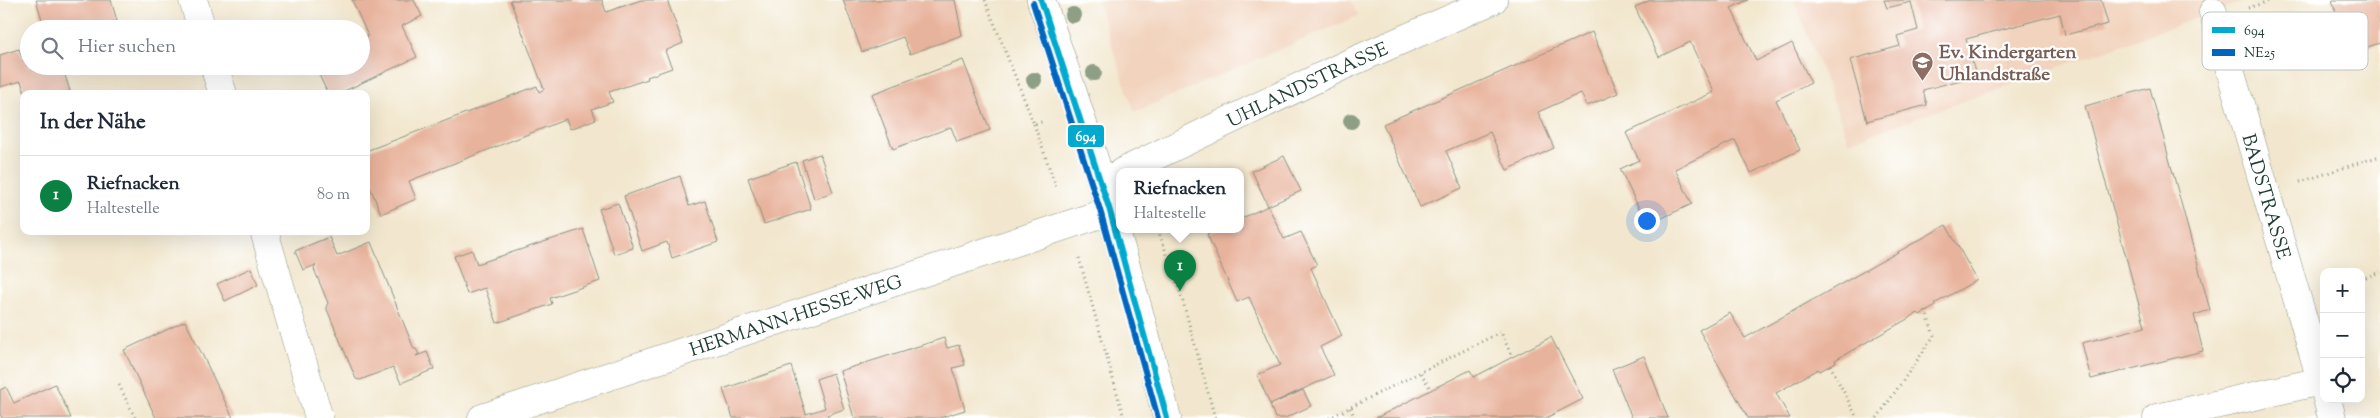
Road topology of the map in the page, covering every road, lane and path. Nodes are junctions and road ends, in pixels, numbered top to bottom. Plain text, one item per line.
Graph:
1 (193, 0) edge
2 (1041, 0) edge
3 (1493, 0) edge
4 (199, 20) edge
5 (2229, 70) edge
6 (217, 75) edge
7 (221, 90) edge
8 (1034, 124) dead end
9 (2380, 156) edge
10 (1132, 168) edge
11 (1115, 176) edge
12 (2266, 192) junction
13 (1110, 212) junction
14 (1069, 224) junction
15 (1116, 233) edge
16 (1116, 233) edge
17 (1159, 233) edge
18 (265, 235) edge
19 (2380, 272) edge
20 (2365, 278) edge
21 (1926, 311) dead end
22 (1512, 357) dead end
23 (1830, 365) dead end
24 (1421, 373) junction
25 (2320, 376) edge
26 (118, 385) dead end
27 (1431, 390) dead end
28 (2320, 391) edge
29 (2328, 403) edge
30 (1350, 408) junction
31 (135, 418) edge
32 (319, 418) edge
33 (482, 418) edge
34 (1124, 418) edge
35 (1167, 418) edge
36 (1215, 418) edge
37 (1329, 418) edge
38 (1354, 418) edge
39 (1857, 418) edge
40 (1877, 418) edge
41 (2158, 418) edge
42 (2332, 418) edge

1 - 4 street
2 - 11 street
3 - 10 street, UHLANDSTRASSE
5 - 12 street, BADSTRASSE
6 - 7 street
8 - 14 path
9 - 12 path
11 - 13 street
12 - 25 street, BADSTRASSE
13 - 14 street, HERMANN-HESSE-WEG
13 - 16 street
14 - 33 street, HERMANN-HESSE-WEG
14 - 34 path
15 - 35 street
17 - 36 path
18 - 32 street
19 - 20 path
21 - 40 path
22 - 24 path
23 - 39 path
24 - 27 path
24 - 30 path
26 - 31 path
28 - 41 street
29 - 42 street, BADSTRASSE
30 - 37 path
30 - 38 path

